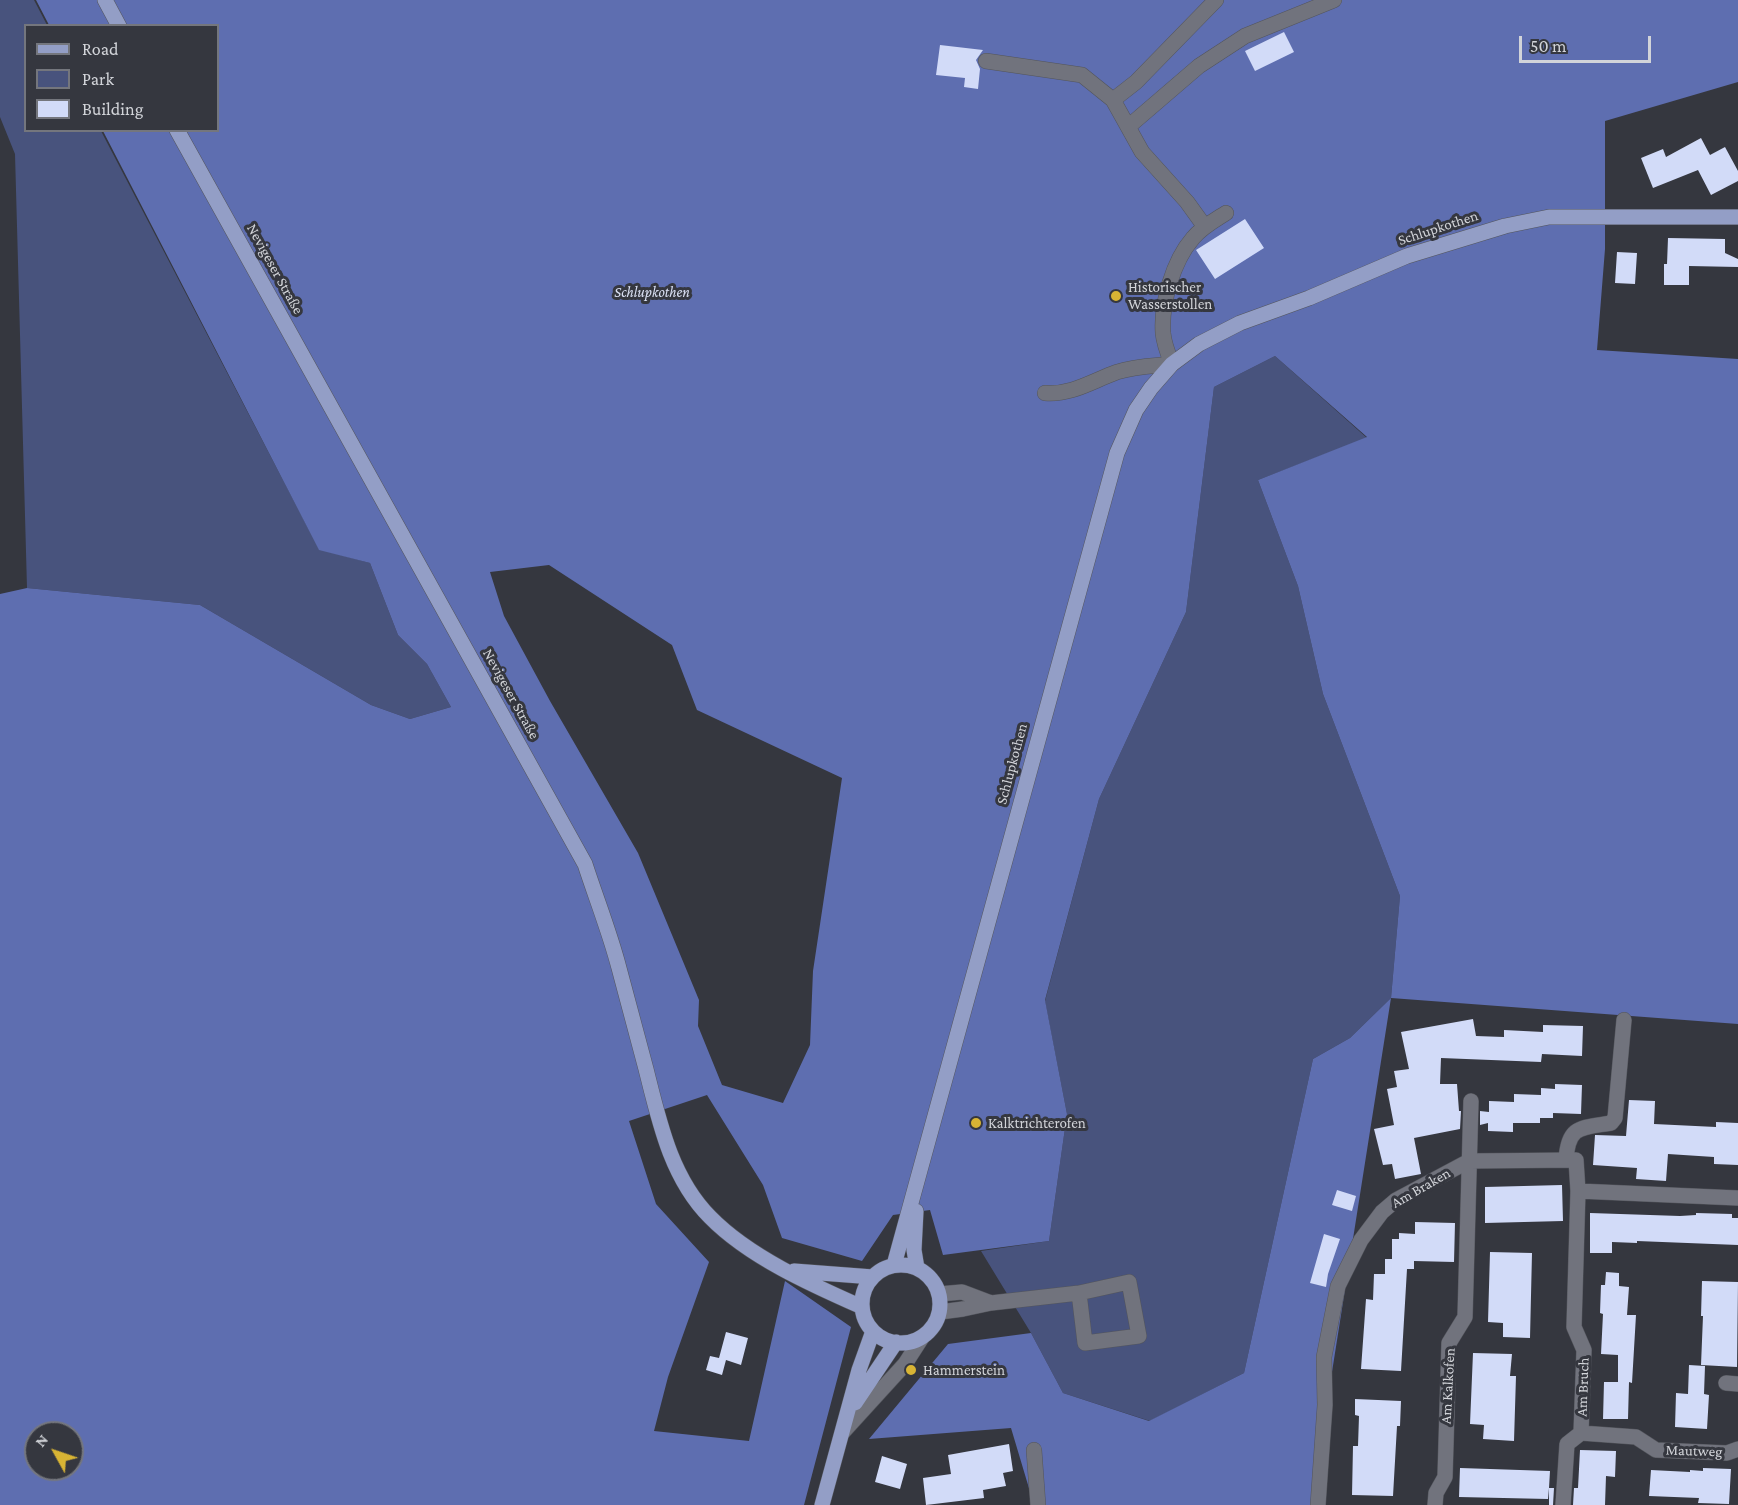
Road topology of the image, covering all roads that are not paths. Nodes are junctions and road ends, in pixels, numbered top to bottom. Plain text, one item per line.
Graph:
1 (105, 0) edge
2 (1216, 0) edge
3 (1334, 0) edge
4 (118, 24) edge
5 (986, 61) dead end
6 (1113, 100) junction
7 (1128, 127) junction
8 (178, 132) edge
9 (1226, 213) dead end
10 (1738, 217) edge
11 (1205, 226) junction
12 (1172, 364) junction
13 (1045, 393) dead end
14 (1624, 1020) dead end
15 (1471, 1101) dead end
16 (1566, 1160) junction
17 (1469, 1161) junction
18 (916, 1188) junction
19 (1578, 1191) junction
20 (1738, 1198) edge
21 (894, 1265) junction
22 (917, 1268) junction
23 (811, 1277) junction
24 (867, 1277) junction
25 (1078, 1293) junction
26 (939, 1294) junction
27 (991, 1303) junction
28 (858, 1305) junction
29 (940, 1312) junction
30 (873, 1331) junction
31 (923, 1336) junction
32 (896, 1342) junction
33 (848, 1413) junction
34 (843, 1432) junction
35 (1581, 1433) junction
36 (1738, 1449) edge
37 (1034, 1450) dead end
38 (822, 1505) edge
39 (1038, 1505) edge
40 (1318, 1505) edge
41 (1435, 1505) edge
42 (1563, 1505) edge

1 - 4 main road
2 - 6 street
3 - 7 street
5 - 6 street
6 - 7 street
7 - 11 street
8 - 23 main road, Nevigeser Straße
9 - 11 street
10 - 12 main road, Schlupkothen
11 - 12 street
12 - 13 street
12 - 18 main road, Schlupkothen
14 - 16 street
15 - 17 street, Am Kalkofen
16 - 17 street, Am Braken
16 - 19 street
17 - 40 street, Am Braken
17 - 41 street, Am Kalkofen
18 - 21 main road, Schlupkothen
18 - 22 main road, Schlupkothen
19 - 20 street
19 - 35 street, Am Bruch
21 - 22 main road
21 - 24 main road
22 - 26 main road
23 - 24 main road, Nevigeser Straße
23 - 28 main road, Nevigeser Straße
24 - 28 main road
25 - 25 street
25 - 27 street
26 - 27 street
26 - 29 main road
27 - 29 street
28 - 30 main road
29 - 31 main road
30 - 32 main road
30 - 33 main road
31 - 32 main road
31 - 34 street
32 - 33 main road
33 - 34 main road
34 - 38 main road
35 - 36 street, Mautweg
35 - 42 street, Am Bruch
37 - 39 street

